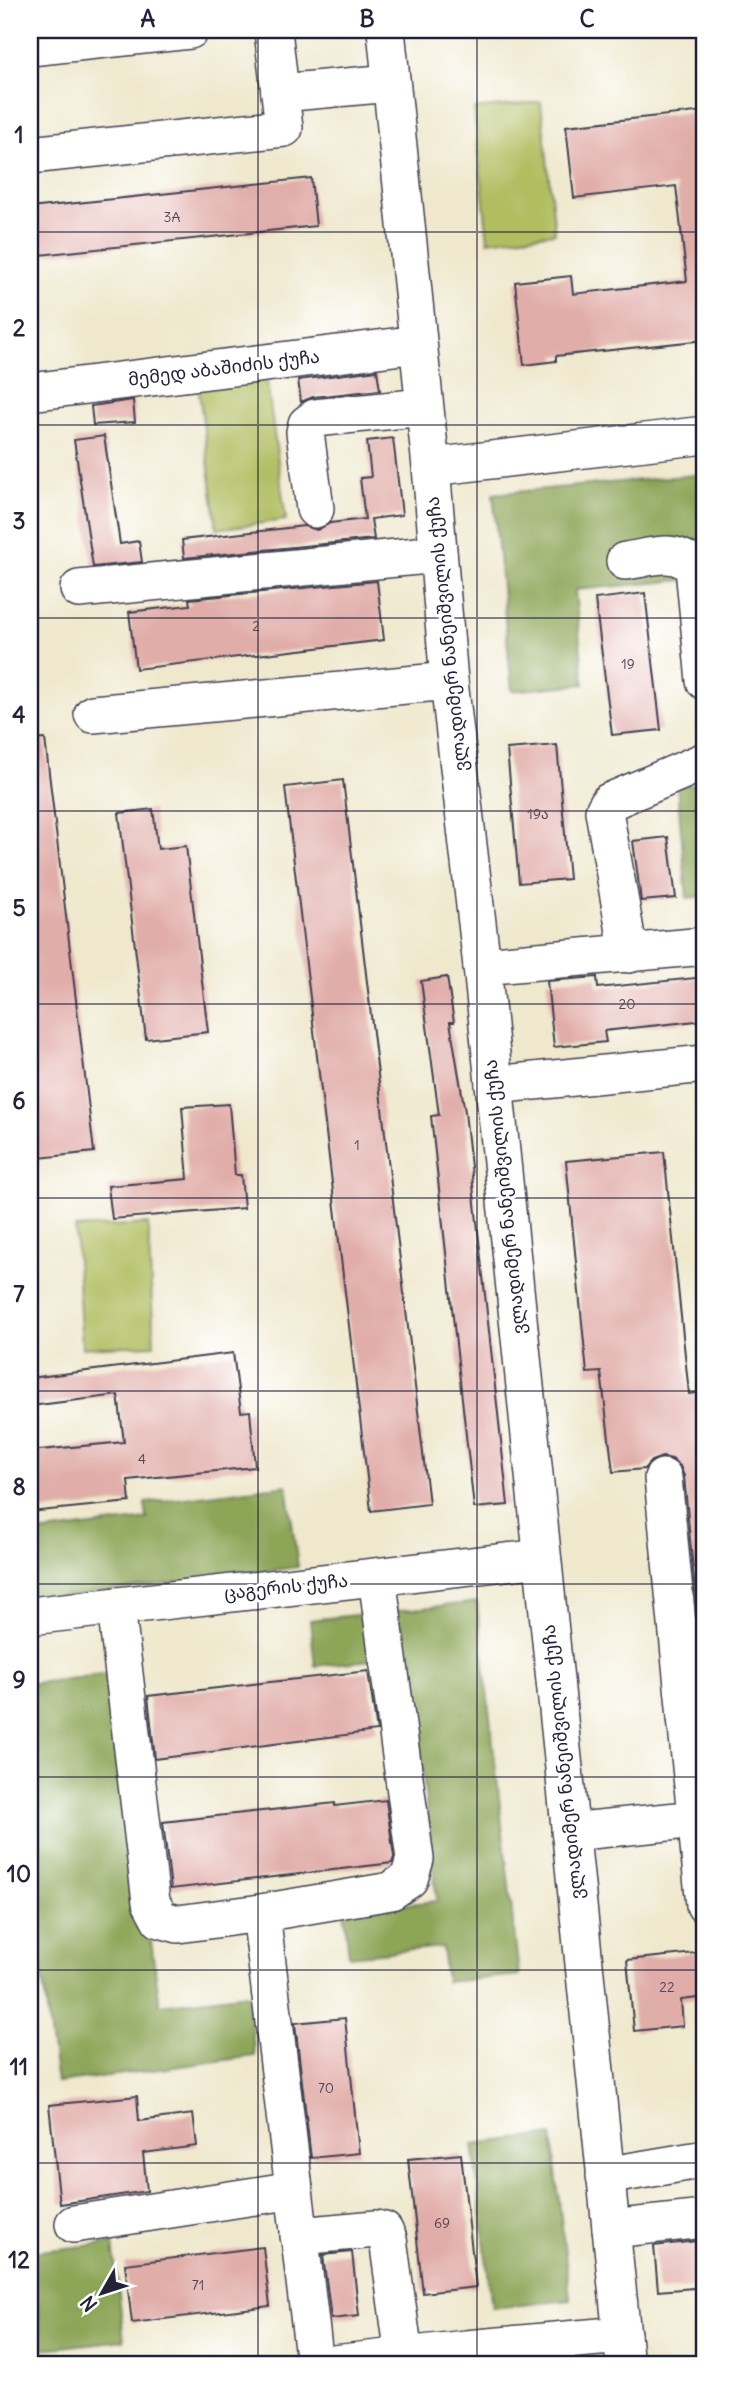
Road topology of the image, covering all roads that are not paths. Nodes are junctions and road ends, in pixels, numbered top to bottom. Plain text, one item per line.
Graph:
1 (190, 30) edge
2 (273, 30) edge
3 (386, 30) edge
4 (30, 47) edge
5 (391, 83) junction
6 (280, 93) junction
7 (30, 155) edge
8 (418, 344) junction
9 (30, 392) edge
10 (424, 407) junction
11 (705, 435) edge
12 (431, 467) junction
13 (314, 509) dead end
14 (438, 554) junction
15 (625, 561) dead end
16 (79, 589) dead end
17 (450, 681) junction
18 (705, 681) edge
19 (93, 714) dead end
20 (705, 761) edge
21 (705, 946) edge
22 (629, 954) junction
23 (482, 966) junction
24 (705, 1063) edge
25 (494, 1085) junction
26 (663, 1478) dead end
27 (542, 1558) junction
28 (377, 1577) junction
29 (116, 1606) junction
30 (30, 1616) edge
31 (696, 1716) edge
32 (697, 1819) junction
33 (570, 1832) junction
34 (705, 1905) edge
35 (261, 1913) junction
36 (705, 2159) edge
37 (605, 2176) junction
38 (294, 2190) junction
39 (705, 2219) edge
40 (74, 2224) dead end
41 (611, 2229) junction
42 (299, 2236) junction
43 (623, 2350) edge
44 (404, 2356) junction
45 (464, 2357) edge
46 (315, 2365) edge
47 (325, 2365) edge

1 - 4 street
2 - 6 street
3 - 5 street, ვლადიმერ ნანეიშვილის ქუჩა
5 - 6 street
5 - 8 street, ვლადიმერ ნანეიშვილის ქუჩა
6 - 7 street
8 - 9 street, მემედ აბაშიძის ქუჩა
8 - 10 street, ვლადიმერ ნანეიშვილის ქუჩა
10 - 12 street, ვლადიმერ ნანეიშვილის ქუჩა
10 - 13 street
11 - 12 street
12 - 14 street, ვლადიმერ ნანეიშვილის ქუჩა
14 - 16 street
14 - 17 street, ვლადიმერ ნანეიშვილის ქუჩა
15 - 18 street
17 - 19 street
17 - 23 street, ვლადიმერ ნანეიშვილის ქუჩა
20 - 22 street
21 - 22 street
22 - 23 street
23 - 25 street, ვლადიმერ ნანეიშვილის ქუჩა
24 - 25 street
25 - 27 street, ვლადიმერ ნანეიშვილის ქუჩა
26 - 31 street
27 - 28 street, ცაგერის ქუჩა
27 - 33 street, ვლადიმერ ნანეიშვილის ქუჩა
28 - 29 street, ცაგერის ქუჩა
28 - 35 street
29 - 30 street, ცაგერის ქუჩა
29 - 35 street
31 - 32 street
32 - 33 street
32 - 34 street
33 - 37 street, ვლადიმერ ნანეიშვილის ქუჩა
35 - 38 street
36 - 37 street
37 - 41 street, ვლადიმერ ნანეიშვილის ქუჩა
38 - 40 street
38 - 42 street
39 - 41 street
41 - 43 street, ვლადიმერ ნანეიშვილის ქუჩა
42 - 44 street
42 - 46 street
43 - 45 street
44 - 45 street
44 - 47 street

